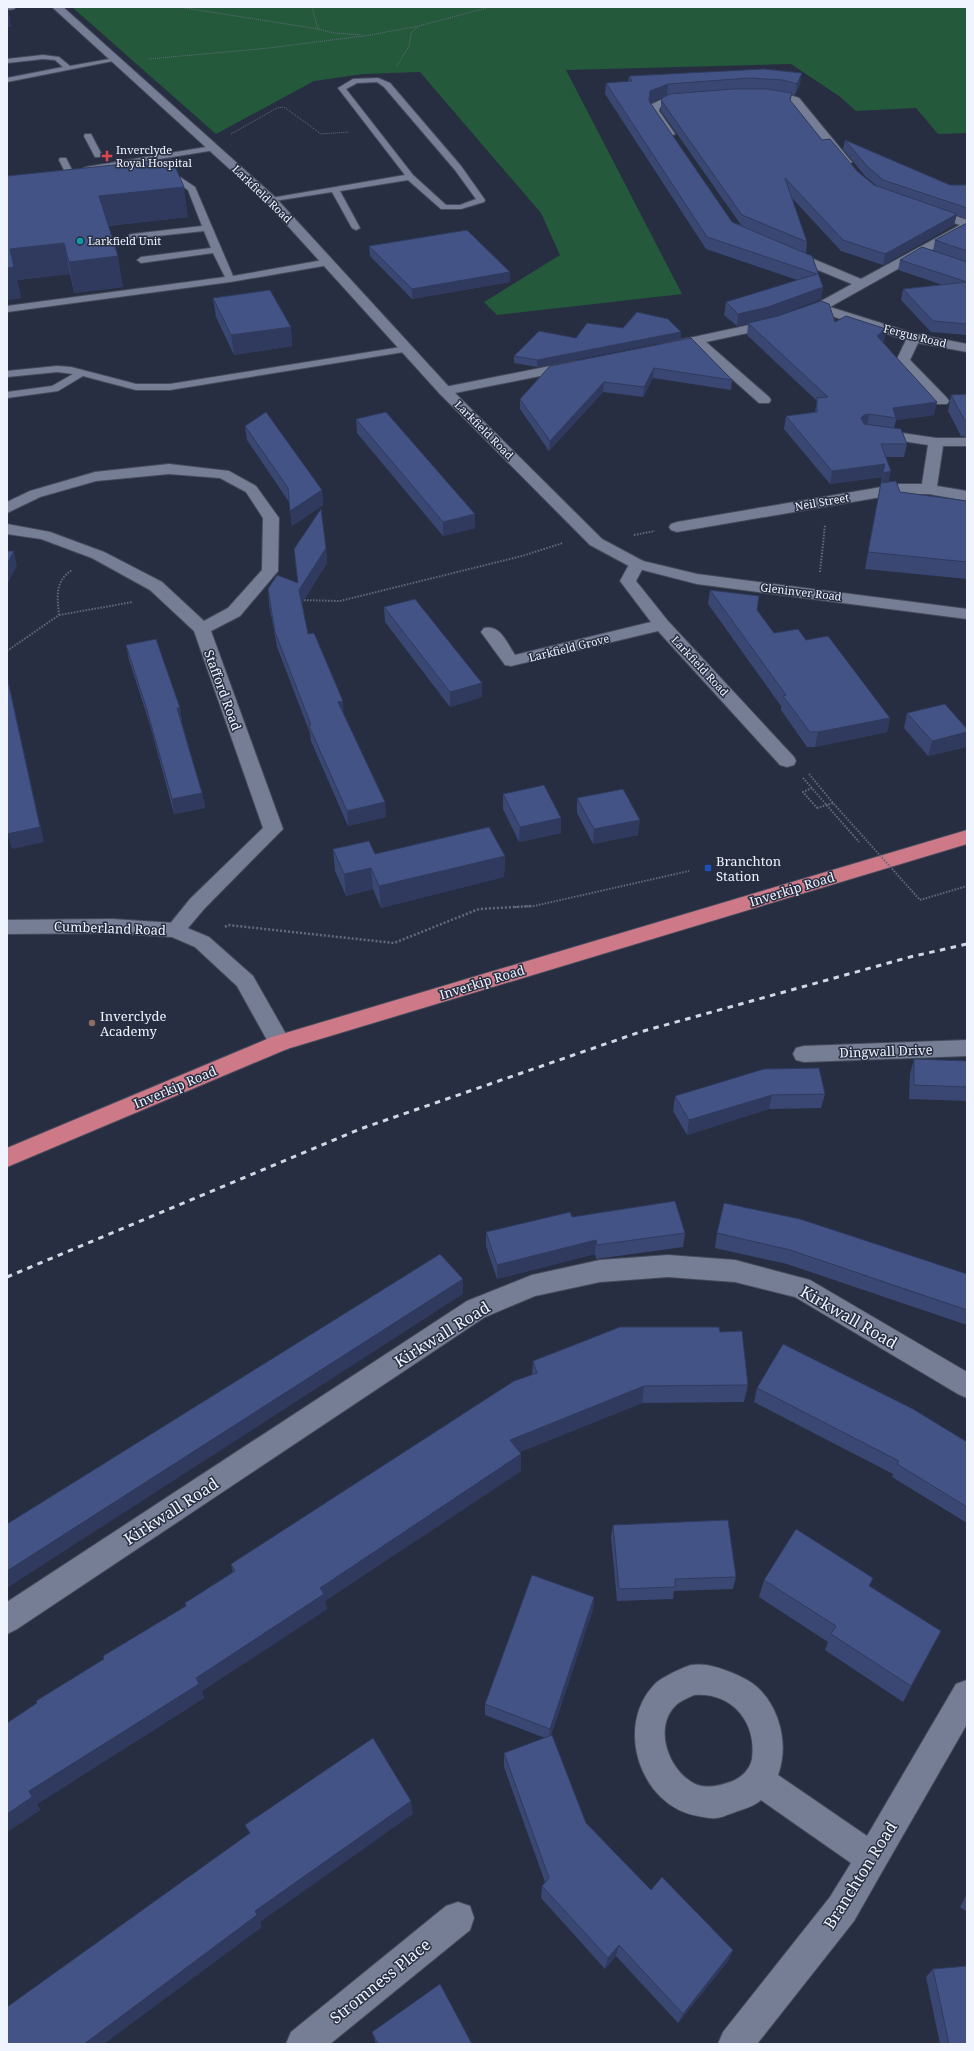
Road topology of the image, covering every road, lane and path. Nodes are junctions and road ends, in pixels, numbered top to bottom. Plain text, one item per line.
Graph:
1 (7, 7) edge
2 (11, 7) edge
3 (57, 7) edge
4 (179, 7) edge
5 (312, 7) edge
6 (490, 7) edge
7 (419, 26) junction
8 (318, 29) junction
9 (371, 35) junction
10 (117, 61) junction
11 (7, 62) edge
12 (69, 69) junction
13 (30, 76) junction
14 (7, 80) edge
15 (27, 82) dead end
16 (387, 85) junction
17 (752, 95) edge
18 (706, 98) edge
19 (374, 130) junction
20 (88, 136) dead end
21 (676, 142) edge
22 (209, 145) junction
23 (98, 155) dead end
24 (63, 160) dead end
25 (855, 173) edge
26 (154, 177) edge
27 (410, 177) junction
28 (335, 190) junction
29 (271, 200) junction
30 (915, 206) edge
31 (967, 225) edge
32 (207, 228) junction
33 (356, 228) dead end
34 (132, 237) dead end
35 (778, 248) edge
36 (216, 250) junction
37 (919, 252) junction
38 (933, 257) edge
39 (141, 260) dead end
40 (329, 262) junction
41 (230, 278) junction
42 (862, 284) junction
43 (819, 308) junction
44 (7, 309) edge
45 (914, 338) junction
46 (697, 341) junction
47 (967, 348) edge
48 (407, 349) junction
49 (651, 350) edge
50 (590, 362) edge
51 (81, 372) junction
52 (7, 374) edge
53 (445, 391) junction
54 (7, 395) edge
55 (764, 400) dead end
56 (942, 401) dead end
57 (867, 432) edge
58 (936, 442) junction
59 (967, 442) edge
60 (929, 489) junction
61 (967, 496) edge
62 (828, 501) junction
63 (7, 508) edge
64 (677, 527) dead end
65 (7, 529) edge
66 (540, 551) dead end
67 (98, 555) junction
68 (637, 564) junction
69 (818, 594) junction
70 (298, 600) edge
71 (124, 605) dead end
72 (967, 614) edge
73 (59, 615) junction
74 (662, 625) junction
75 (202, 629) junction
76 (490, 632) dead end
77 (7, 651) edge
78 (787, 761) joint
79 (804, 768) dead end
80 (812, 788) junction
81 (833, 803) junction
82 (967, 837) edge
83 (877, 864) junction
84 (689, 870) dead end
85 (967, 886) edge
86 (7, 927) edge
87 (175, 930) junction
88 (202, 942) junction
89 (280, 1043) junction
90 (967, 1048) edge
91 (804, 1054) dead end
92 (7, 1158) edge
93 (967, 1386) edge
94 (7, 1619) edge
95 (967, 1695) edge
96 (759, 1780) dead end
97 (872, 1859) junction
98 (458, 1918) dead end
99 (303, 2044) edge
100 (735, 2044) edge

1 - 2 street
3 - 10 street, Larkfield Road
4 - 8 path
5 - 8 path
6 - 7 path
7 - 9 path
7 - 16 path
8 - 9 path
9 - 10 path
10 - 12 lane
10 - 22 street, Larkfield Road
11 - 12 lane
12 - 13 lane
13 - 14 lane
13 - 15 lane
16 - 19 lane
16 - 27 lane
17 - 25 street
18 - 21 street
19 - 22 path
19 - 27 lane
20 - 23 lane
22 - 24 lane
22 - 29 street, Larkfield Road
26 - 32 lane
27 - 28 lane
28 - 29 lane
28 - 33 lane
29 - 40 street, Larkfield Road
30 - 31 street
31 - 37 street
32 - 34 lane
32 - 36 lane
35 - 42 street
36 - 39 lane
36 - 41 lane
37 - 38 street
37 - 42 street
40 - 41 lane
40 - 48 street, Larkfield Road
41 - 44 lane
42 - 43 street
43 - 45 street, Fergus Road
43 - 46 street
45 - 47 street, Fergus Road
45 - 56 street
46 - 49 street
46 - 55 street
48 - 51 lane
48 - 53 street, Larkfield Road
50 - 53 street
51 - 52 lane
51 - 54 lane
53 - 68 street, Larkfield Road
57 - 58 street
58 - 59 street
58 - 60 street
60 - 61 street, Neil Street
60 - 62 street, Neil Street
62 - 64 street, Neil Street
62 - 69 path
63 - 75 street
65 - 67 street, Stafford Road
66 - 70 path
67 - 73 path
67 - 75 street, Stafford Road
68 - 69 street, Gleninver Road
68 - 74 street, Larkfield Road
69 - 72 street, Gleninver Road
71 - 73 path
73 - 77 path
74 - 76 street, Larkfield Grove
74 - 78 street, Larkfield Road
75 - 87 street, Stafford Road
78 - 80 path
79 - 81 path
80 - 81 path, bridge
80 - 83 path
81 - 85 path, bridge
82 - 83 highway, Inverkip Road
83 - 89 highway, Inverkip Road
84 - 88 path
86 - 87 street, Cumberland Road
87 - 88 street, Cumberland Road
88 - 89 street, Cumberland Road
89 - 92 highway, Inverkip Road
90 - 91 street, Dingwall Drive
93 - 94 street, Kirkwall Road
95 - 97 street, Branchton Road
96 - 97 street
97 - 100 street, Branchton Road
98 - 99 street, Stromness Place

